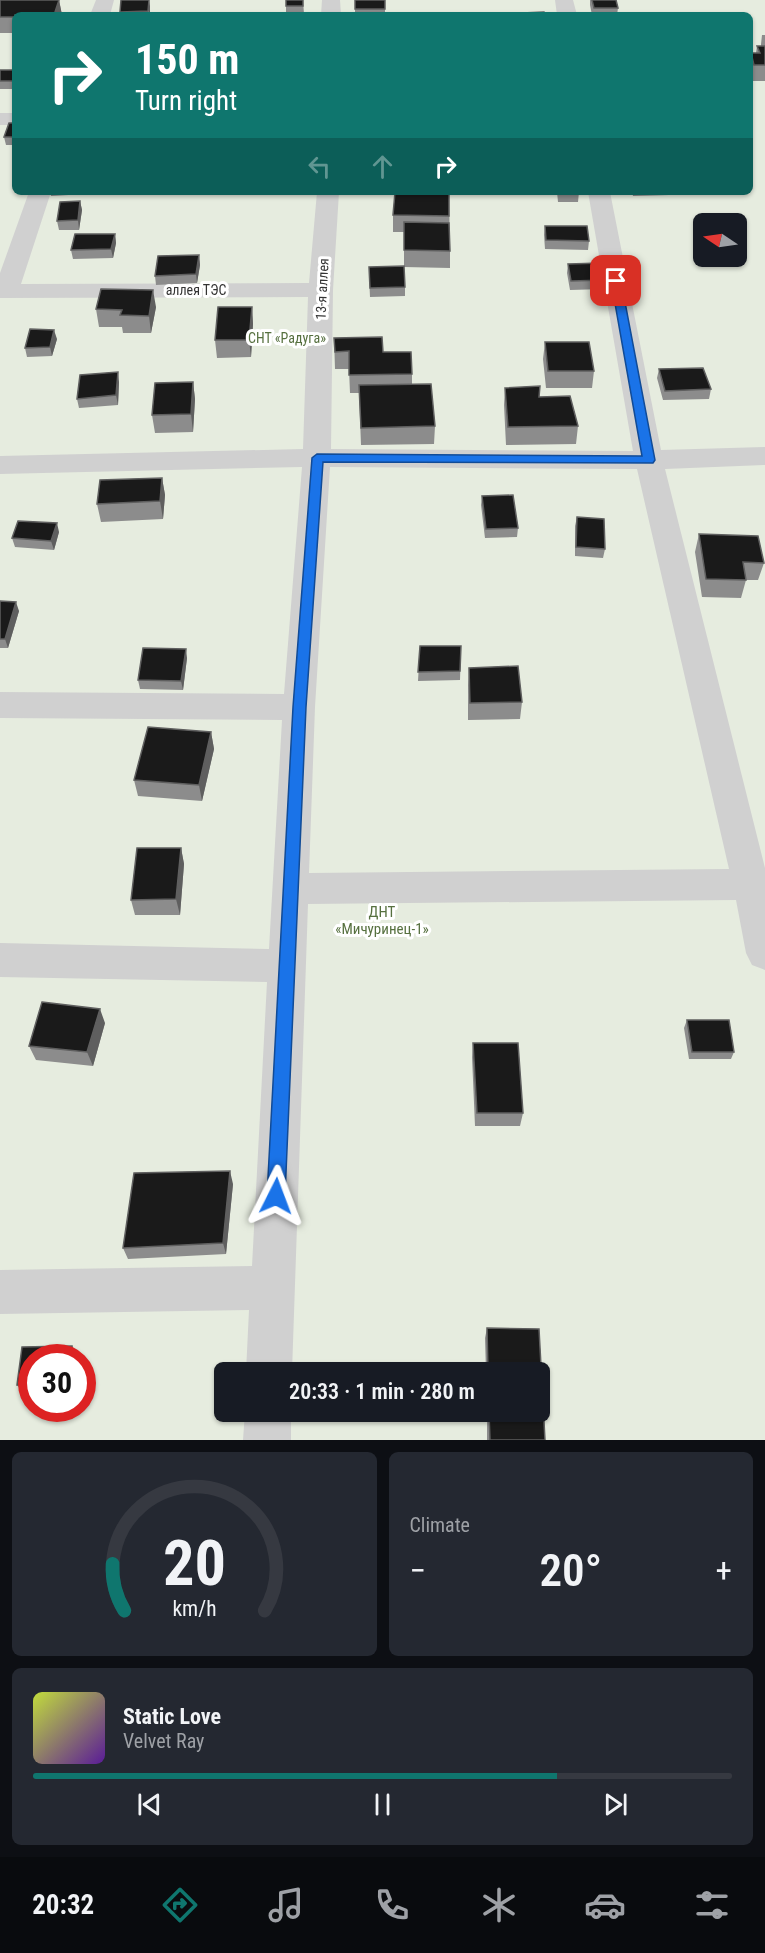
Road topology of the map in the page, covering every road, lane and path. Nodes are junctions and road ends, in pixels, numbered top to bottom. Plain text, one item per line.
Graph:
1 (39, 195) edge
2 (328, 195) edge
3 (600, 195) edge
4 (321, 290) junction
5 (3, 291) edge
6 (765, 456) edge
7 (317, 458) junction
8 (649, 460) junction
9 (0, 465) edge
10 (0, 705) edge
11 (299, 707) junction
12 (758, 884) edge
13 (290, 889) junction
14 (765, 953) edge
15 (0, 960) edge
16 (286, 966) junction
17 (272, 1288) junction
18 (0, 1292) edge
19 (269, 1362) edge
20 (268, 1422) edge
21 (267, 1440) edge

1 - 5 street
2 - 4 street, 13-я аллея
3 - 8 street
4 - 5 street, аллея ТЭС
4 - 7 street, 13-я аллея
6 - 8 street
7 - 8 street
7 - 9 street
7 - 11 street, 13-я аллея
8 - 12 street
10 - 11 street
11 - 13 street, 13-я аллея
12 - 13 street
12 - 14 street
13 - 16 street, 13-я аллея
15 - 16 street
16 - 17 street, 13-я аллея
17 - 18 street
17 - 19 street, 13-я аллея
20 - 21 street

